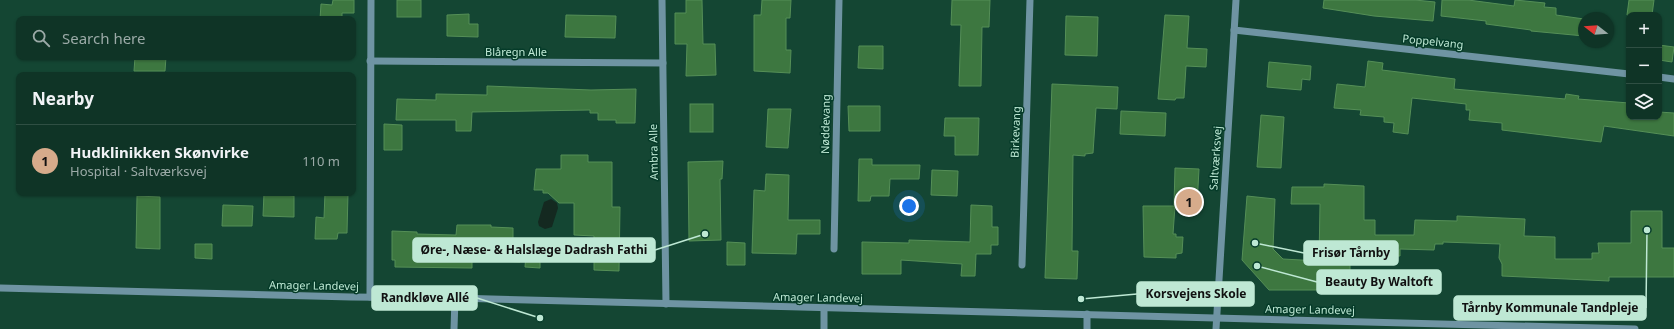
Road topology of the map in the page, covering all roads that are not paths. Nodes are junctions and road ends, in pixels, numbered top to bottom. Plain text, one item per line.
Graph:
1 (371, 0) edge
2 (662, 0) edge
3 (838, 0) edge
4 (1030, 0) edge
5 (1236, 0) edge
6 (1234, 30) junction
7 (370, 61) junction
8 (663, 63) junction
9 (1626, 74) edge
10 (1662, 77) edge
11 (1674, 78) edge
12 (834, 249) dead end
13 (1022, 264) dead end
14 (0, 288) edge
15 (370, 297) junction
16 (455, 298) junction
17 (666, 304) junction
18 (824, 308) junction
19 (1086, 314) junction
20 (1216, 318) junction
21 (454, 329) edge
22 (824, 329) edge
23 (1086, 329) edge
24 (1216, 329) edge
25 (1614, 329) edge
26 (1635, 329) edge

1 - 7 street
2 - 8 street, Ambra Alle
3 - 12 street, Nøddevang
4 - 13 street, Birkevang
5 - 6 street, Saltværksvej
6 - 9 street, Poppelvang
6 - 20 street, Saltværksvej
7 - 8 street, Blåregn Alle
7 - 15 street
8 - 17 street, Ambra Alle
10 - 11 street
14 - 15 street, Amager Landevej
15 - 16 street, Amager Landevej
16 - 17 street, Amager Landevej
16 - 21 street
17 - 18 street, Amager Landevej
18 - 19 street, Amager Landevej
18 - 22 street
19 - 20 street, Amager Landevej
19 - 23 street
20 - 24 street, Saltværksvej
20 - 25 street, Amager Landevej
25 - 26 street, Amager Landevej

